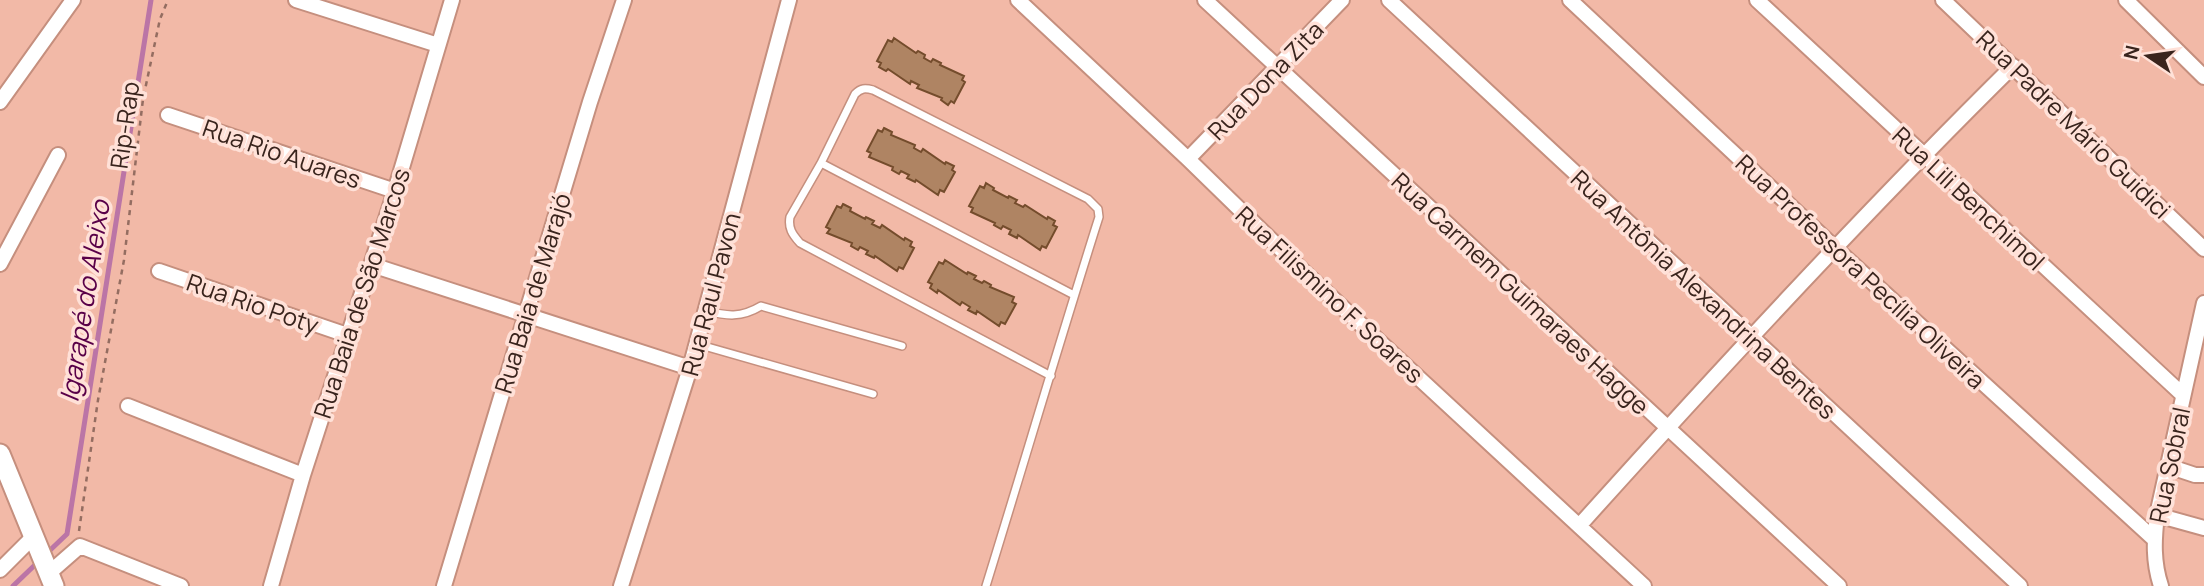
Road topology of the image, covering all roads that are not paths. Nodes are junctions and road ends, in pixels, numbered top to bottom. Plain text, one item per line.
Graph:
1 (73, 0) edge
2 (296, 0) edge
3 (452, 0) edge
4 (624, 0) edge
5 (789, 0) edge
6 (1018, 0) edge
7 (1205, 0) edge
8 (1342, 0) edge
9 (1389, 0) edge
10 (1570, 0) edge
11 (1757, 0) edge
12 (1943, 0) edge
13 (2132, 3) edge
14 (438, 45) junction
15 (2013, 66) junction
16 (1279, 67) junction
17 (2204, 77) edge
18 (0, 102) edge
19 (168, 115) dead end
20 (58, 155) dead end
21 (1922, 156) junction
22 (1188, 159) junction
23 (821, 163) junction
24 (395, 191) junction
25 (1835, 248) junction
26 (2204, 249) edge
27 (0, 264) edge
28 (372, 265) junction
29 (159, 271) dead end
30 (1074, 295) junction
31 (2204, 303) edge
32 (706, 311) junction
33 (525, 316) junction
34 (347, 335) junction
35 (1749, 337) junction
36 (697, 344) junction
37 (902, 346) dead end
38 (690, 368) junction
39 (1051, 376) junction
40 (873, 394) dead end
41 (2183, 396) junction
42 (128, 406) dead end
43 (1666, 429) junction
44 (0, 454) edge
45 (2168, 466) junction
46 (303, 475) junction
47 (2204, 475) edge
48 (2157, 515) junction
49 (1579, 526) junction
50 (2204, 528) edge
51 (35, 539) junction
52 (2154, 539) junction
53 (0, 570) edge
54 (51, 580) edge
55 (181, 586) edge
56 (271, 586) edge
57 (444, 586) edge
58 (621, 586) edge
59 (986, 586) edge
60 (1644, 586) edge
61 (1839, 586) edge
62 (2021, 586) edge
63 (2161, 586) edge

1 - 18 street
2 - 14 street
3 - 14 street, Rua Baia de São Marcos
4 - 33 street, Rua Baia de Marajó
5 - 32 street, Rua Raul Pavon
6 - 22 street, Rua Filismino F. Soares
7 - 16 street, Rua Carmem Guimaraes Hagge
8 - 16 street, Rua Dona Zita
9 - 35 street, Rua Antônia Alexandrina Bentes
10 - 25 street, Rua Professora Pecília Oliveira
11 - 21 street, Rua Lili Benchimol
12 - 15 street, Rua Padre Mário Guidici
13 - 17 street
14 - 24 street, Rua Baia de São Marcos
15 - 21 street
15 - 26 street, Rua Padre Mário Guidici
16 - 22 street, Rua Dona Zita
16 - 43 street, Rua Carmem Guimaraes Hagge
19 - 24 street, Rua Rio Auares
20 - 27 street
21 - 25 street
21 - 41 street, Rua Lili Benchimol
22 - 49 street, Rua Filismino F. Soares
23 - 30 lane
23 - 30 lane
23 - 39 lane
24 - 28 street, Rua Baia de São Marcos
25 - 35 street
25 - 52 street, Rua Professora Pecília Oliveira
28 - 33 street
28 - 34 street, Rua Baia de São Marcos
29 - 34 street, Rua Rio Poty
30 - 39 lane
31 - 41 street, Rua Sobral
32 - 36 street, Rua Raul Pavon
32 - 37 lane
33 - 38 street
33 - 57 street, Rua Baia de Marajó
34 - 46 street, Rua Baia de São Marcos
35 - 43 street
35 - 62 street, Rua Antônia Alexandrina Bentes
36 - 38 street, Rua Raul Pavon
36 - 40 lane
38 - 58 street, Rua Raul Pavon
39 - 59 lane
41 - 45 street, Rua Sobral
42 - 46 street
43 - 49 street
43 - 61 street, Rua Carmem Guimaraes Hagge
44 - 51 street
45 - 47 street
45 - 48 street, Rua Sobral
46 - 56 street, Rua Baia de São Marcos
48 - 50 street
48 - 52 street, Rua Sobral
49 - 60 street, Rua Filismino F. Soares
51 - 53 street
51 - 54 street
52 - 63 street, Rua Sobral
54 - 55 street

